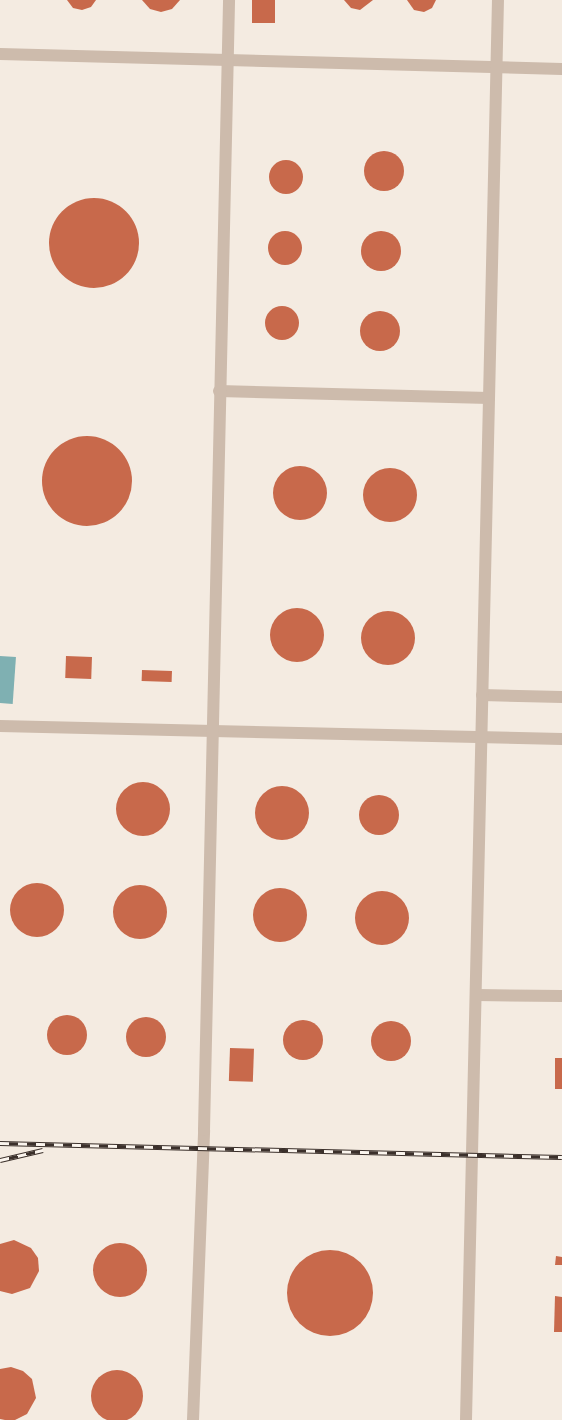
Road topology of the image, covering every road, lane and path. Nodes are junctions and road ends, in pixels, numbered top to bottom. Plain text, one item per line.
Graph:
1 (228, 0) edge
2 (498, 0) edge
3 (0, 54) edge
4 (226, 60) junction
5 (496, 67) junction
6 (562, 69) edge
7 (219, 391) junction
8 (489, 398) junction
9 (482, 695) junction
10 (562, 697) edge
11 (0, 726) edge
12 (211, 731) junction
13 (481, 736) junction
14 (562, 739) edge
15 (477, 995) junction
16 (562, 996) edge
17 (193, 1420) edge
18 (466, 1420) edge

1 - 4 lane
2 - 5 lane
3 - 4 lane
4 - 5 lane
4 - 7 lane
5 - 6 lane
5 - 8 lane
7 - 8 lane
7 - 12 lane
8 - 9 lane
9 - 10 lane
9 - 13 lane
11 - 12 lane
12 - 13 lane
12 - 17 lane
13 - 14 lane
13 - 15 lane
15 - 16 lane
15 - 18 lane

